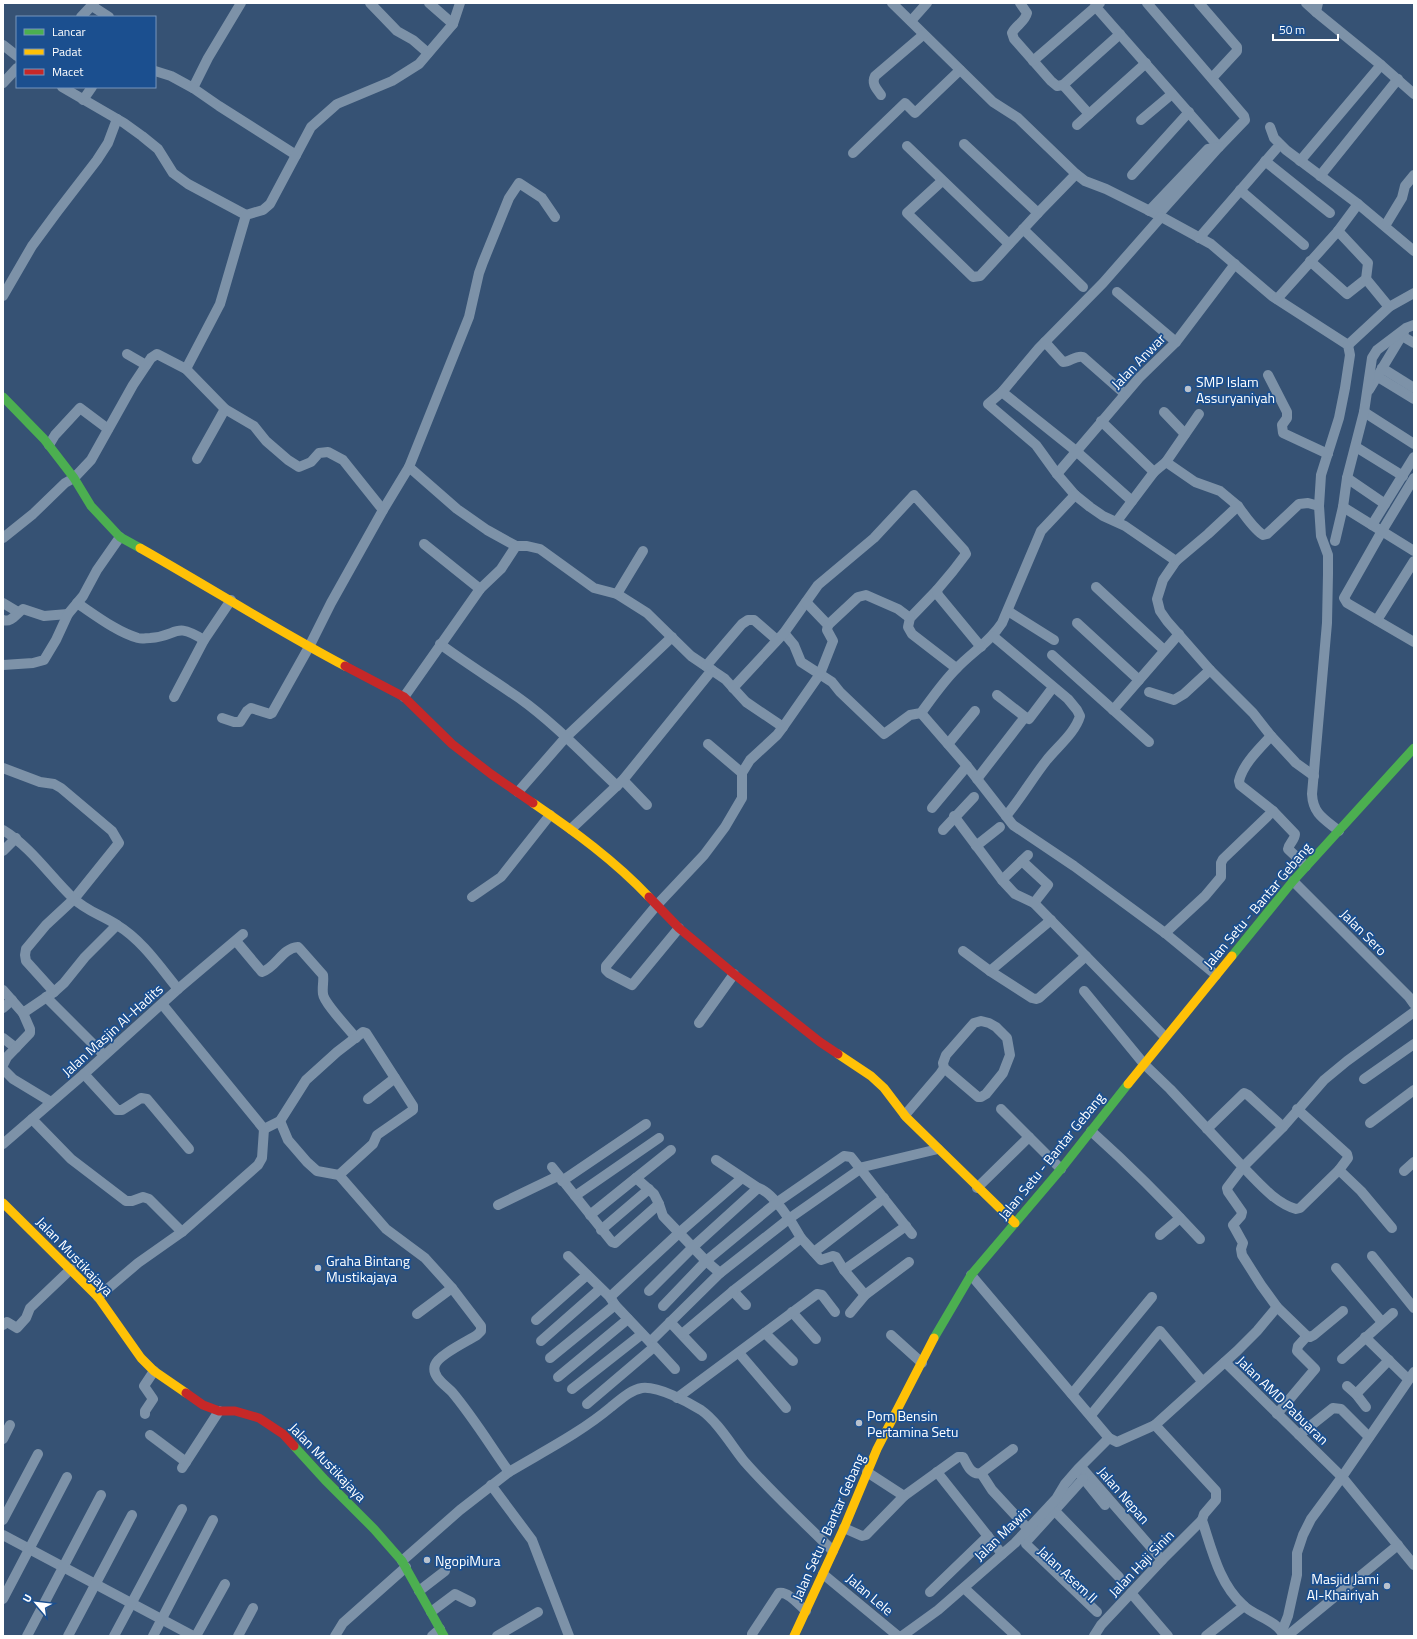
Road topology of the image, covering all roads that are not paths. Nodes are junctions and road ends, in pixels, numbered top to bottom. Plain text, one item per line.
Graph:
1 (241, 3) edge
2 (370, 3) edge
3 (429, 3) edge
4 (460, 3) edge
5 (892, 3) edge
6 (927, 3) edge
7 (1020, 3) edge
8 (1147, 3) edge
9 (1199, 3) edge
10 (1306, 3) edge
11 (93, 4) edge
12 (1097, 4) edge
13 (1317, 8) edge
14 (83, 16) edge
15 (108, 16) edge
16 (911, 21) junction
17 (453, 24) junction
18 (1120, 34) junction
19 (923, 35) junction
20 (3, 45) edge
21 (428, 53) junction
22 (16, 55) edge
23 (1033, 61) junction
24 (1146, 63) junction
25 (1381, 65) junction
26 (16, 69) edge
27 (960, 70) junction
28 (156, 71) edge
29 (1212, 78) junction
30 (1398, 80) junction
31 (3, 83) edge
32 (1063, 85) junction
33 (64, 88) edge
34 (91, 88) edge
35 (193, 88) junction
36 (1172, 94) junction
37 (1414, 94) edge
38 (881, 96) dead end
39 (83, 100) junction
40 (1188, 112) junction
41 (1089, 114) junction
42 (117, 119) junction
43 (1141, 120) dead end
44 (1077, 125) dead end
45 (1270, 127) dead end
46 (964, 144) dead end
47 (907, 146) dead end
48 (1219, 147) junction
49 (1276, 149) dead end
50 (853, 153) dead end
51 (296, 155) junction
52 (1265, 161) junction
53 (1300, 161) junction
54 (1076, 174) junction
55 (1132, 175) dead end
56 (1414, 175) edge
57 (1320, 176) junction
58 (942, 181) junction
59 (1240, 190) junction
60 (1358, 204) junction
61 (1038, 213) junction
62 (1330, 213) dead end
63 (1156, 214) junction
64 (246, 215) junction
65 (555, 217) dead end
66 (1385, 226) junction
67 (1023, 229) junction
68 (1338, 231) junction
69 (1199, 238) junction
70 (1009, 244) junction
71 (1304, 245) dead end
72 (1414, 251) edge
73 (1310, 262) junction
74 (1236, 264) junction
75 (1366, 279) junction
76 (1083, 287) dead end
77 (1117, 292) dead end
78 (1414, 293) edge
79 (3, 296) edge
80 (1277, 299) junction
81 (1389, 307) junction
82 (1407, 330) edge
83 (1045, 342) junction
84 (1176, 342) junction
85 (1414, 343) edge
86 (1348, 345) junction
87 (127, 354) dead end
88 (146, 365) junction
89 (186, 369) junction
90 (1380, 373) junction
91 (1268, 375) dead end
92 (1414, 388) edge
93 (1002, 392) junction
94 (1125, 394) junction
95 (1366, 394) junction
96 (3, 397) edge
97 (1414, 399) edge
98 (225, 409) junction
99 (1164, 412) dead end
100 (1364, 412) junction
101 (1199, 414) dead end
102 (1101, 422) junction
103 (108, 429) junction
104 (1185, 434) junction
105 (1414, 444) edge
106 (49, 445) junction
107 (1356, 447) junction
108 (1076, 451) junction
109 (1328, 454) junction
110 (1414, 458) edge
111 (197, 459) dead end
112 (1166, 462) junction
113 (409, 467) junction
114 (1154, 472) junction
115 (1057, 474) junction
116 (1403, 476) junction
117 (74, 478) junction
118 (1347, 478) junction
119 (1414, 478) edge
120 (1075, 495) junction
121 (1132, 502) junction
122 (1385, 504) junction
123 (1238, 506) junction
124 (1319, 506) junction
125 (1343, 507) junction
126 (382, 510) junction
127 (1117, 522) junction
128 (1372, 525) junction
129 (1382, 531) junction
130 (120, 537) junction
131 (3, 538) edge
132 (1335, 541) dead end
133 (424, 544) dead end
134 (516, 546) junction
135 (643, 551) dead end
136 (1414, 551) edge
137 (1176, 561) junction
138 (1414, 561) edge
139 (1096, 587) dead end
140 (480, 589) junction
141 (937, 590) junction
142 (617, 594) junction
143 (230, 600) junction
144 (806, 602) junction
145 (3, 603) edge
146 (77, 603) junction
147 (1008, 611) junction
148 (18, 612) junction
149 (68, 614) junction
150 (910, 618) junction
151 (3, 620) edge
152 (1377, 620) junction
153 (1077, 623) dead end
154 (828, 625) junction
155 (1179, 634) junction
156 (781, 636) junction
157 (993, 636) junction
158 (672, 637) junction
159 (204, 640) junction
160 (1054, 640) dead end
161 (1414, 642) edge
162 (440, 644) junction
163 (310, 647) junction
164 (981, 647) junction
165 (1164, 650) junction
166 (1052, 655) dead end
167 (3, 665) edge
168 (709, 668) junction
169 (956, 668) junction
170 (1210, 670) junction
171 (820, 674) junction
172 (1139, 680) junction
173 (733, 688) junction
174 (1051, 690) dead end
175 (1149, 692) dead end
176 (997, 695) dead end
177 (174, 697) dead end
178 (404, 698) junction
179 (1113, 710) junction
180 (975, 711) dead end
181 (921, 713) junction
182 (1025, 716) junction
183 (222, 718) dead end
184 (783, 727) junction
185 (1271, 736) junction
186 (566, 737) junction
187 (1149, 742) dead end
188 (708, 744) dead end
189 (948, 744) junction
190 (1414, 748) edge
191 (967, 766) junction
192 (3, 768) edge
193 (742, 773) junction
194 (1314, 776) junction
195 (977, 779) junction
196 (620, 783) junction
197 (518, 792) junction
198 (974, 797) dead end
199 (647, 805) dead end
200 (932, 808) dead end
201 (1273, 811) junction
202 (550, 815) junction
203 (954, 816) junction
204 (1006, 816) junction
205 (1000, 827) dead end
206 (571, 829) junction
207 (3, 830) edge
208 (943, 830) dead end
209 (1338, 831) junction
210 (16, 838) junction
211 (976, 846) junction
212 (3, 851) edge
213 (1306, 866) junction
214 (1002, 880) junction
215 (1293, 881) junction
216 (472, 897) dead end
217 (74, 899) junction
218 (1034, 903) junction
219 (656, 906) junction
220 (1051, 920) junction
221 (117, 925) junction
222 (678, 928) junction
223 (1165, 934) junction
224 (963, 951) dead end
225 (1086, 956) junction
226 (990, 972) junction
227 (734, 974) junction
228 (1216, 974) junction
229 (178, 988) junction
230 (3, 990) edge
231 (1084, 991) dead end
232 (50, 995) junction
233 (12, 1000) junction
234 (162, 1004) junction
235 (1414, 1004) edge
236 (3, 1008) edge
237 (1414, 1012) edge
238 (23, 1013) junction
239 (699, 1023) dead end
240 (1165, 1037) junction
241 (3, 1038) edge
242 (356, 1038) junction
243 (1414, 1044) edge
244 (16, 1048) junction
245 (104, 1055) junction
246 (1144, 1064) junction
247 (3, 1065) edge
248 (944, 1068) junction
249 (3, 1069) edge
250 (84, 1074) junction
251 (395, 1078) junction
252 (1364, 1079) dead end
253 (1414, 1090) edge
254 (368, 1099) dead end
255 (51, 1102) junction
256 (1001, 1109) dead end
257 (1297, 1109) junction
258 (905, 1115) junction
259 (32, 1119) junction
260 (280, 1120) junction
261 (1370, 1123) dead end
262 (646, 1124) dead end
263 (1283, 1127) junction
264 (264, 1129) junction
265 (1207, 1129) junction
266 (1091, 1132) junction
267 (659, 1138) dead end
268 (1029, 1138) junction
269 (3, 1144) edge
270 (189, 1149) dead end
271 (938, 1149) junction
272 (671, 1150) dead end
273 (716, 1160) dead end
274 (1414, 1162) edge
275 (1243, 1167) junction
276 (552, 1168) dead end
277 (860, 1168) junction
278 (1061, 1169) junction
279 (1339, 1170) junction
280 (1404, 1171) dead end
281 (340, 1175) junction
282 (560, 1178) junction
283 (636, 1178) junction
284 (742, 1178) junction
285 (649, 1188) junction
286 (758, 1188) junction
287 (977, 1188) junction
288 (575, 1196) junction
289 (884, 1198) junction
290 (3, 1203) edge
291 (776, 1203) junction
292 (659, 1204) junction
293 (498, 1205) dead end
294 (590, 1215) junction
295 (790, 1218) junction
296 (1180, 1218) junction
297 (1015, 1223) junction
298 (1392, 1228) dead end
299 (601, 1230) junction
300 (182, 1232) junction
301 (680, 1232) junction
302 (1160, 1235) dead end
303 (801, 1238) junction
304 (1200, 1239) dead end
305 (693, 1247) junction
306 (814, 1252) junction
307 (568, 1256) dead end
308 (1372, 1256) dead end
309 (706, 1261) junction
310 (909, 1262) dead end
311 (71, 1268) junction
312 (1336, 1268) dead end
313 (844, 1270) junction
314 (720, 1273) junction
315 (587, 1275) junction
316 (971, 1275) junction
317 (452, 1288) junction
318 (600, 1289) junction
319 (649, 1291) dead end
320 (734, 1291) junction
321 (865, 1295) junction
322 (98, 1296) junction
323 (1152, 1297) dead end
324 (612, 1302) junction
325 (746, 1305) dead end
326 (663, 1306) dead end
327 (1277, 1307) junction
328 (1414, 1308) edge
329 (1343, 1311) dead end
330 (792, 1312) junction
331 (835, 1312) dead end
332 (850, 1313) dead end
333 (1393, 1313) dead end
334 (417, 1314) dead end
335 (628, 1319) junction
336 (536, 1320) dead end
337 (670, 1322) junction
338 (1382, 1322) junction
339 (3, 1325) edge
340 (765, 1333) junction
341 (642, 1334) junction
342 (682, 1334) junction
343 (891, 1336) dead end
344 (1307, 1336) junction
345 (1366, 1337) junction
346 (816, 1339) dead end
347 (541, 1341) dead end
348 (652, 1345) junction
349 (739, 1353) junction
350 (702, 1356) dead end
351 (550, 1358) dead end
352 (1342, 1360) dead end
353 (1388, 1360) junction
354 (793, 1361) dead end
355 (1225, 1362) junction
356 (922, 1363) junction
357 (675, 1369) dead end
358 (154, 1371) junction
359 (1411, 1376) edge
360 (558, 1377) dead end
361 (1202, 1381) junction
362 (1347, 1386) dead end
363 (572, 1389) dead end
364 (1072, 1394) junction
365 (1356, 1394) junction
366 (677, 1398) junction
367 (587, 1404) dead end
368 (1366, 1407) dead end
369 (786, 1408) dead end
370 (219, 1411) junction
371 (145, 1414) dead end
372 (1277, 1414) junction
373 (1091, 1415) junction
374 (10, 1425) dead end
375 (1155, 1425) junction
376 (150, 1435) dead end
377 (1299, 1435) junction
378 (1369, 1437) junction
379 (1109, 1438) junction
380 (3, 1439) edge
381 (1013, 1449) dead end
382 (38, 1454) dead end
383 (1080, 1468) junction
384 (509, 1472) junction
385 (867, 1472) junction
386 (937, 1472) junction
387 (981, 1473) junction
388 (67, 1477) dead end
389 (1342, 1477) junction
390 (1082, 1479) junction
391 (491, 1485) junction
392 (101, 1495) dead end
393 (904, 1496) junction
394 (182, 1509) dead end
395 (1055, 1511) junction
396 (132, 1515) dead end
397 (3, 1520) edge
398 (213, 1520) dead end
399 (1202, 1520) junction
400 (844, 1528) junction
401 (1029, 1530) junction
402 (3, 1535) edge
403 (988, 1536) junction
404 (1014, 1543) junction
405 (1140, 1545) dead end
406 (1398, 1545) junction
407 (29, 1549) junction
408 (833, 1551) junction
409 (1002, 1554) junction
410 (1162, 1560) junction
411 (404, 1564) junction
412 (1414, 1565) edge
413 (63, 1567) junction
414 (445, 1571) dead end
415 (823, 1574) junction
416 (1119, 1577) dead end
417 (96, 1584) junction
418 (225, 1584) dead end
419 (964, 1588) junction
420 (419, 1591) junction
421 (930, 1592) dead end
422 (1131, 1593) junction
423 (3, 1599) edge
424 (471, 1602) dead end
425 (132, 1603) junction
426 (1244, 1606) junction
427 (253, 1608) dead end
428 (806, 1611) junction
429 (432, 1612) junction
430 (538, 1612) dead end
431 (1097, 1612) dead end
432 (162, 1619) junction
433 (1101, 1625) junction
434 (439, 1634) edge
435 (752, 1634) dead end
436 (1285, 1634) edge
437 (27, 1636) edge
438 (68, 1636) edge
439 (114, 1636) edge
440 (153, 1636) edge
441 (195, 1636) edge
442 (238, 1636) edge
443 (335, 1636) edge
444 (497, 1636) edge
445 (569, 1636) edge
446 (794, 1636) edge
447 (898, 1636) edge
448 (902, 1636) edge
449 (1016, 1636) edge
450 (1094, 1636) edge
451 (1168, 1636) edge
452 (1206, 1636) edge

1 - 35 street
2 - 21 street
3 - 17 street
4 - 17 street
5 - 16 street
6 - 16 street
7 - 23 street
8 - 29 street
9 - 29 street
10 - 13 street
11 - 14 street
11 - 15 street
12 - 18 street
12 - 23 street
13 - 25 street
16 - 19 street
17 - 21 street
18 - 24 street
18 - 32 street
19 - 27 street
19 - 38 street
20 - 22 street
21 - 51 street
23 - 32 street
24 - 36 street
24 - 41 street
25 - 30 street
25 - 53 street
26 - 31 street
27 - 50 street
27 - 54 street
28 - 35 street
29 - 48 street
30 - 37 street
30 - 57 street
32 - 41 street
33 - 39 street
34 - 39 street
35 - 51 street
36 - 40 street
36 - 43 street
39 - 42 street
40 - 48 street
40 - 55 street
41 - 44 street
42 - 64 street
42 - 79 street
45 - 53 street
46 - 61 street
47 - 58 street
48 - 63 street
49 - 52 street
51 - 64 street
52 - 59 street
52 - 62 street
53 - 57 street
54 - 61 street
54 - 63 street
56 - 66 street
57 - 60 street
58 - 70 street
58 - 70 street
59 - 69 street
59 - 71 street
60 - 66 street
60 - 68 street
61 - 67 street
63 - 69 street
63 - 83 street
64 - 89 street
65 - 113 street
66 - 72 street
67 - 70 street
67 - 76 street
68 - 73 street
68 - 75 street
69 - 74 street
73 - 75 street
73 - 80 street
74 - 80 street
74 - 84 street, Jalan Anwar
75 - 81 street
77 - 84 street
78 - 81 street
80 - 86 street
81 - 86 street
82 - 85 street
82 - 90 street
82 - 95 street
83 - 93 street
83 - 94 street
84 - 94 street, Jalan Anwar
86 - 109 street
87 - 88 street
88 - 89 street
88 - 103 street
89 - 98 street
90 - 92 street
90 - 95 street
90 - 97 street
91 - 109 street
93 - 108 street
93 - 115 street
94 - 102 street, Jalan Anwar
95 - 100 street
96 - 106 main road
98 - 111 street
98 - 126 street
99 - 104 street
100 - 105 street
100 - 107 street
101 - 104 street
102 - 108 street, Jalan Anwar
102 - 114 street
103 - 106 street
103 - 117 street
104 - 112 street
106 - 117 main road
107 - 116 street
107 - 118 street
108 - 115 street, Jalan Anwar
108 - 121 street
109 - 124 street
110 - 116 street
112 - 114 street
112 - 123 street
113 - 126 street
113 - 134 street
114 - 121 street
115 - 120 street
116 - 122 street
117 - 130 main road
117 - 131 street
118 - 122 street
118 - 125 street
119 - 129 street
120 - 127 street
120 - 147 street
121 - 127 street
122 - 128 street
123 - 124 street
123 - 137 street
124 - 194 street
125 - 128 street
125 - 132 street
126 - 163 street
127 - 137 street
128 - 129 street
129 - 136 street
129 - 152 street
130 - 143 main road
130 - 146 street
133 - 140 street
134 - 140 street
134 - 142 street
135 - 142 street
137 - 155 street
138 - 152 street
139 - 165 street
140 - 162 street
141 - 144 street
141 - 150 street
141 - 164 street
142 - 158 street
143 - 159 street
143 - 163 main road
144 - 154 street
144 - 156 street
145 - 148 street
146 - 149 street
146 - 159 street
147 - 157 street
147 - 160 street
148 - 149 street
148 - 151 street
149 - 167 street
150 - 154 street
150 - 169 street
152 - 161 street
153 - 172 street
154 - 171 street
155 - 165 street
155 - 170 street
156 - 168 street
156 - 171 street
156 - 173 street
157 - 164 street
157 - 204 street
158 - 168 street
158 - 186 street
159 - 177 street
162 - 178 street
162 - 186 street
163 - 178 main road
163 - 183 street
164 - 169 street
165 - 172 street
166 - 179 street
168 - 173 street
168 - 196 street
169 - 181 street
170 - 175 street
170 - 185 street
171 - 181 street
171 - 184 street
172 - 179 street
173 - 184 street
174 - 182 street
176 - 182 street
178 - 197 main road
179 - 187 street
180 - 189 street
181 - 189 street
182 - 195 street
184 - 193 street
185 - 194 street
185 - 201 street
186 - 196 street
186 - 197 street
188 - 193 street
189 - 191 street
190 - 209 main road, Jalan Setu - Bantar Gebang
191 - 195 street
191 - 200 street
192 - 217 street
193 - 219 street
194 - 209 street
195 - 204 street
196 - 199 street
196 - 206 street
197 - 202 main road
198 - 203 street
201 - 213 street
201 - 223 street
202 - 206 main road
202 - 216 street
203 - 208 street
203 - 211 street
204 - 223 street
205 - 211 street
206 - 219 main road
207 - 210 street, Jalan Masjin Al-Hadits
209 - 213 main road, Jalan Setu - Bantar Gebang
210 - 212 street
210 - 217 street, Jalan Masjin Al-Hadits
211 - 214 street
213 - 215 main road, Jalan Setu - Bantar Gebang
214 - 218 street
214 - 218 street
215 - 228 main road, Jalan Setu - Bantar Gebang
215 - 235 street, Jalan Sero
217 - 221 street, Jalan Masjin Al-Hadits
217 - 232 street
218 - 220 street
219 - 222 main road
219 - 222 street
220 - 225 street
220 - 226 street
221 - 229 street, Jalan Masjin Al-Hadits
221 - 232 street
222 - 227 main road
223 - 228 street
224 - 226 street
225 - 226 street
225 - 240 street
227 - 239 street
227 - 258 main road
228 - 240 main road, Jalan Setu - Bantar Gebang
229 - 234 street, Jalan Masjin Al-Hadits
229 - 242 street
230 - 233 street
231 - 246 street
232 - 238 street
232 - 245 street
233 - 236 street
233 - 238 street
234 - 245 street, Jalan Masjin Al-Hadits
234 - 264 street
237 - 257 street
238 - 244 street
240 - 246 main road, Jalan Setu - Bantar Gebang
241 - 244 street
242 - 251 street
242 - 260 street
243 - 252 street
244 - 247 street
245 - 250 street, Jalan Masjin Al-Hadits
246 - 265 street
246 - 266 main road, Jalan Setu - Bantar Gebang
248 - 248 street
248 - 258 street
249 - 255 street
250 - 255 street, Jalan Masjin Al-Hadits
250 - 270 street
251 - 254 street
251 - 281 street
253 - 261 street
255 - 259 street, Jalan Masjin Al-Hadits
256 - 268 street
257 - 263 street
257 - 279 street
258 - 271 main road
259 - 269 street, Jalan Masjin Al-Hadits
259 - 300 street
260 - 264 street
260 - 281 street
262 - 282 street
263 - 265 street
263 - 275 street
264 - 300 street
265 - 275 street
266 - 278 main road, Jalan Setu - Bantar Gebang
266 - 296 street
267 - 288 street
268 - 278 street
268 - 287 street
271 - 277 street
271 - 287 main road
272 - 283 street
273 - 284 street
274 - 280 street
275 - 279 street
275 - 327 street
276 - 282 street
277 - 289 street
277 - 291 street
277 - 295 street
278 - 297 main road, Jalan Setu - Bantar Gebang
279 - 298 street
281 - 317 street
282 - 288 street
282 - 293 street
283 - 285 street
283 - 294 street
284 - 286 street
284 - 301 street
285 - 292 street
285 - 299 street
286 - 291 street
286 - 305 street
287 - 297 main road
288 - 294 street
289 - 306 street
289 - 313 street
290 - 311 main road, Jalan Mustikajaya
291 - 295 street
291 - 309 street
292 - 299 street
292 - 301 street
294 - 299 street
295 - 303 street
295 - 314 street
296 - 302 street
296 - 304 street
297 - 316 main road, Jalan Setu - Bantar Gebang
300 - 322 street
301 - 305 street
301 - 324 street
303 - 306 street
303 - 320 street
305 - 309 street
305 - 319 street
306 - 313 street
307 - 315 street
308 - 328 street
309 - 314 street
309 - 326 street
310 - 321 street
311 - 322 main road, Jalan Mustikajaya
311 - 339 street
312 - 338 street
313 - 321 street
314 - 337 street
315 - 318 street
315 - 336 street
316 - 356 main road, Jalan Setu - Bantar Gebang
316 - 364 street
317 - 334 street
317 - 384 street
318 - 324 street
318 - 347 street
320 - 325 street
320 - 342 street
321 - 332 street
322 - 358 main road, Jalan Mustikajaya
323 - 364 street
324 - 335 street
324 - 351 street
327 - 344 street
327 - 355 street
329 - 344 street
330 - 331 street
330 - 340 street
330 - 346 street
333 - 338 street
335 - 341 street
335 - 360 street
337 - 342 street
337 - 348 street
338 - 345 street
340 - 349 street
340 - 354 street
341 - 348 street
341 - 363 street
342 - 350 street
343 - 356 street
344 - 372 street
345 - 352 street
345 - 353 street
348 - 357 street
348 - 367 street
349 - 366 street
349 - 369 street
353 - 359 street
353 - 365 street
355 - 361 street, Jalan AMD Pabuaran
355 - 372 street, Jalan AMD Pabuaran
356 - 385 main road, Jalan Setu - Bantar Gebang
358 - 370 main road, Jalan Mustikajaya
358 - 371 street
359 - 378 street
361 - 373 street
361 - 375 street, Jalan AMD Pabuaran
362 - 365 street
364 - 373 street
365 - 368 street
366 - 384 street
366 - 408 street
370 - 376 street
370 - 411 main road, Jalan Mustikajaya
372 - 377 street, Jalan AMD Pabuaran
373 - 379 street
374 - 380 street
375 - 379 street, Jalan AMD Pabuaran
375 - 399 street, Jalan Haji Sinin
377 - 378 street
377 - 389 street, Jalan AMD Pabuaran
378 - 389 street
379 - 383 street, Jalan Mawin
381 - 387 street
382 - 397 street
383 - 390 street
383 - 401 street, Jalan Mawin
383 - 410 street, Jalan Nepan
384 - 391 street
385 - 393 street
385 - 400 main road, Jalan Setu - Bantar Gebang
386 - 387 street
386 - 393 street
386 - 403 street
387 - 401 street
388 - 407 street
389 - 406 street, Jalan AMD Pabuaran
389 - 436 street
390 - 395 street
390 - 405 street
391 - 411 street
391 - 445 street
392 - 413 street
393 - 400 street
394 - 425 street
395 - 416 street
395 - 431 street
396 - 417 street
398 - 432 street
399 - 410 street, Jalan Haji Sinin
399 - 426 street
400 - 408 main road, Jalan Setu - Bantar Gebang
401 - 404 street, Jalan Mawin
402 - 407 street
403 - 409 street
403 - 421 street
404 - 409 street, Jalan Mawin
404 - 433 street, Jalan Asem II
406 - 412 street, Jalan AMD Pabuaran
406 - 436 street
407 - 413 street
407 - 423 street
408 - 415 main road, Jalan Setu - Bantar Gebang
409 - 419 street, Jalan Mawin
410 - 422 street, Jalan Haji Sinin
411 - 420 main road, Jalan Mustikajaya
411 - 443 street
413 - 417 street
413 - 437 street
414 - 420 street
415 - 428 main road, Jalan Setu - Bantar Gebang
415 - 447 street, Jalan Lele
417 - 425 street
417 - 438 street
418 - 441 street
419 - 448 street, Jalan Mawin
419 - 449 street
420 - 429 main road, Jalan Mustikajaya
422 - 433 street, Jalan Haji Sinin
422 - 451 street
424 - 429 street
425 - 432 street
425 - 439 street
426 - 436 street
426 - 452 street
427 - 442 street
428 - 435 street
428 - 446 main road, Jalan Setu - Bantar Gebang
429 - 434 main road, Jalan Mustikajaya
430 - 444 street
432 - 440 street
432 - 441 street
433 - 450 street, Jalan Haji Sinin

